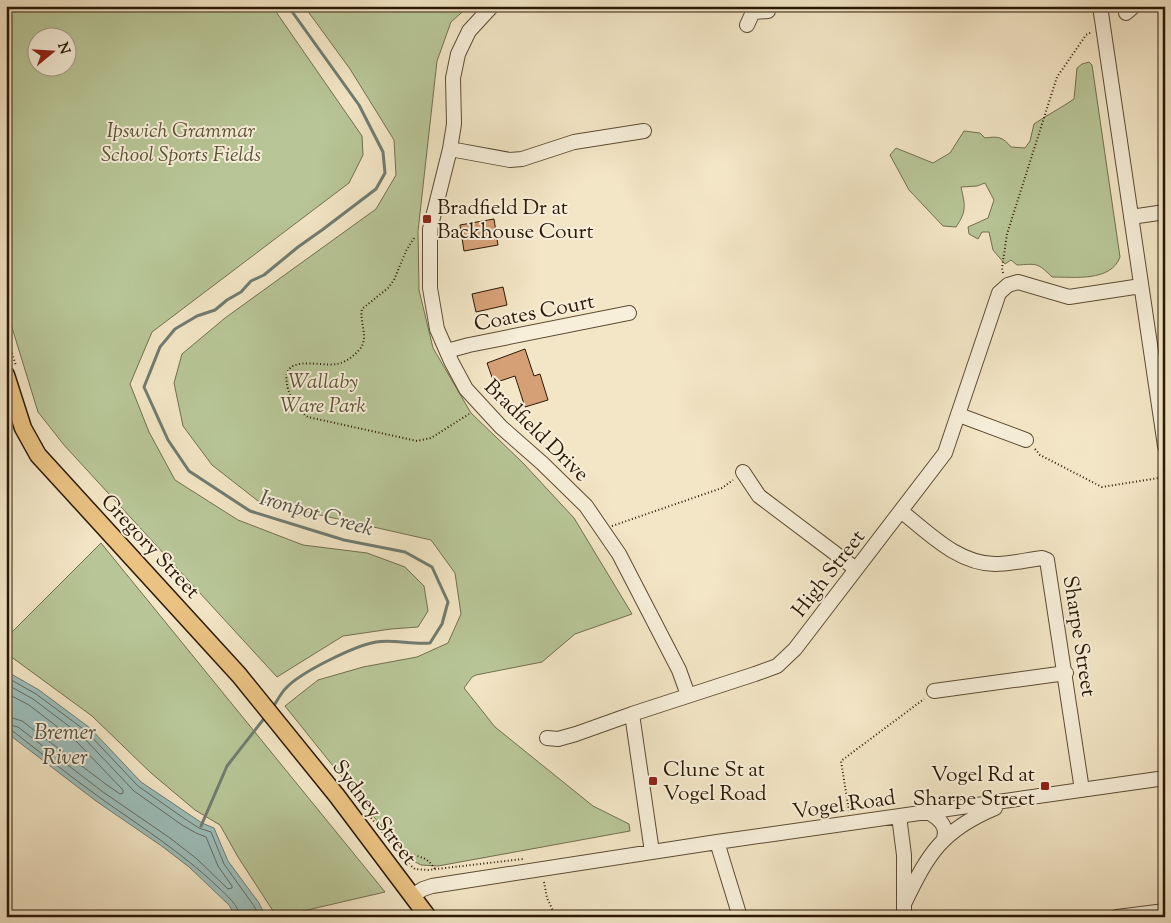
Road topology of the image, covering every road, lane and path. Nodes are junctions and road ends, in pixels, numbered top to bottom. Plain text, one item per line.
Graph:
1 (492, 6) edge
2 (1100, 6) edge
3 (752, 9) edge
4 (768, 11) dead end
5 (747, 25) dead end
6 (1103, 27) junction
7 (644, 131) dead end
8 (450, 150) junction
9 (1165, 212) edge
10 (1131, 217) junction
11 (414, 238) dead end
12 (1008, 285) junction
13 (1141, 286) junction
14 (629, 313) dead end
15 (6, 333) edge
16 (447, 351) junction
17 (12, 373) edge
18 (469, 414) dead end
19 (959, 415) junction
20 (1026, 440) joint
21 (1165, 446) edge
22 (743, 472) joint
23 (1165, 477) edge
24 (902, 512) junction
25 (602, 530) junction
26 (856, 569) junction
27 (1066, 673) junction
28 (934, 691) joint
29 (688, 695) junction
30 (632, 714) junction
31 (288, 734) joint
32 (547, 738) dead end
33 (1165, 778) edge
34 (1082, 790) junction
35 (1012, 800) junction
36 (928, 812) junction
37 (368, 814) dead end
38 (899, 816) junction
39 (851, 823) junction
40 (944, 838) junction
41 (717, 842) junction
42 (652, 852) junction
43 (904, 855) junction
44 (400, 856) junction
45 (530, 858) dead end
46 (926, 860) junction
47 (435, 869) junction
48 (543, 877) dead end
49 (412, 896) junction
50 (904, 910) edge
51 (1165, 910) edge
52 (428, 917) edge
53 (556, 917) edge
54 (740, 917) edge
55 (1117, 917) edge

1 - 8 street, Bradfield Drive
2 - 6 street
3 - 4 street
3 - 5 street
6 - 10 street
6 - 12 path
7 - 8 street
8 - 16 street, Bradfield Drive
9 - 10 street
10 - 13 street
11 - 18 path
12 - 13 street
12 - 19 street, High Street
13 - 21 street
14 - 16 street, Coates Court
15 - 17 path
16 - 25 street, Bradfield Drive
17 - 31 main road, Gregory Street
19 - 20 street
19 - 24 street, High Street
20 - 23 path
22 - 25 path
22 - 26 street
24 - 26 street, High Street
24 - 27 street, Sharpe Street
25 - 29 street, Bradfield Drive
26 - 29 street, High Street
27 - 28 street
27 - 34 street, Sharpe Street
28 - 39 path
29 - 30 street, High Street
30 - 32 street, High Street
30 - 42 street
31 - 49 main road, Sydney Street
33 - 34 street, Vogel Road
34 - 35 street, Vogel Road
35 - 36 street, Vogel Road
35 - 40 street
36 - 38 street, Vogel Road
36 - 40 street
37 - 44 path
38 - 39 street, Vogel Road
38 - 43 street
39 - 41 street, Vogel Road
40 - 46 street
41 - 42 street, Vogel Road
41 - 54 street
42 - 49 street, Vogel Road
43 - 46 street
43 - 50 street
44 - 47 path
44 - 47 path
45 - 47 path
46 - 50 street
48 - 53 path
49 - 52 main road, Sydney Street
51 - 55 street

